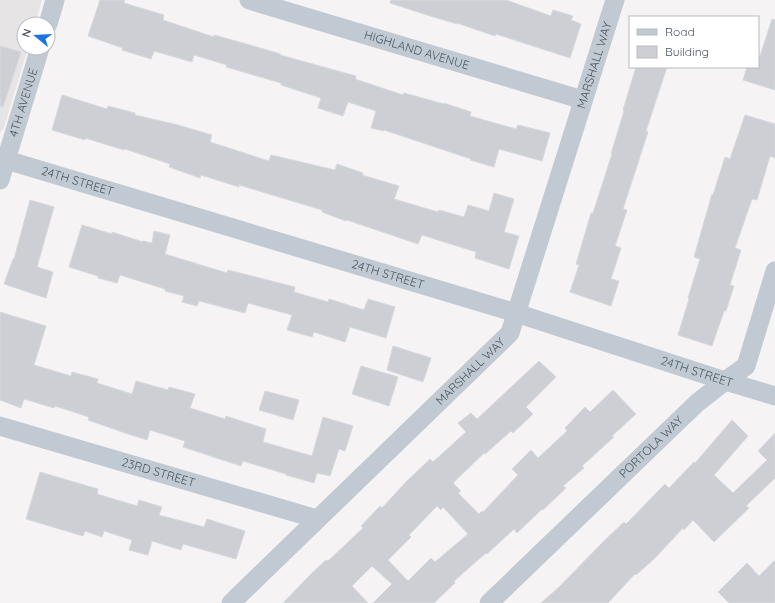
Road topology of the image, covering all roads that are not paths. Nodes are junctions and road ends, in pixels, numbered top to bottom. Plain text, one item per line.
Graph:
1 (55, 0) edge
2 (249, 0) edge
3 (615, 0) edge
4 (50, 16) edge
5 (37, 56) edge
6 (583, 100) junction
7 (3, 159) edge
8 (0, 180) edge
9 (775, 271) edge
10 (516, 313) junction
11 (725, 381) junction
12 (775, 396) edge
13 (0, 426) edge
14 (318, 519) junction
15 (231, 603) edge
16 (489, 603) edge

1 - 4 street
2 - 6 street, HIGHLAND AVENUE
3 - 6 street, MARSHALL WAY
5 - 7 street, 4TH AVENUE
6 - 10 street, MARSHALL WAY
7 - 8 street, 4TH AVENUE
7 - 10 street, 24TH STREET
9 - 11 street, PORTOLA WAY
10 - 11 street, 24TH STREET
10 - 14 street, MARSHALL WAY
11 - 12 street, 24TH STREET
11 - 16 street, PORTOLA WAY
13 - 14 street, 23RD STREET
14 - 15 street, MARSHALL WAY

